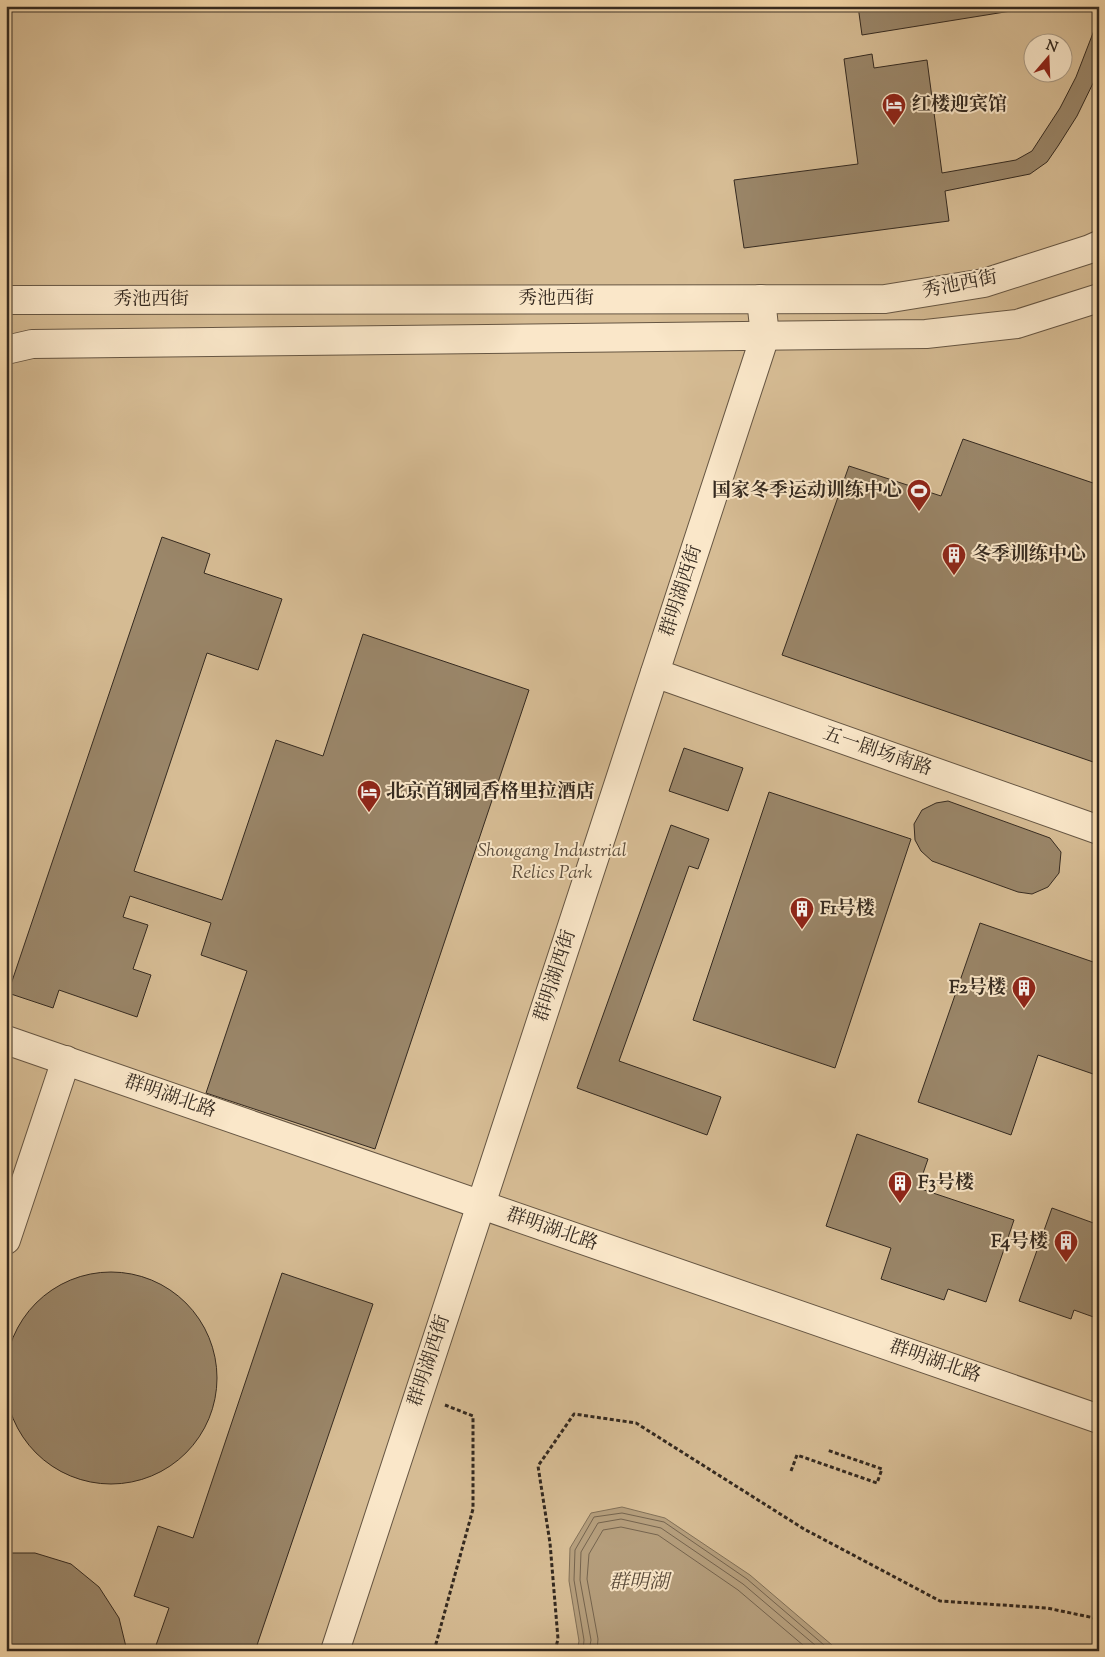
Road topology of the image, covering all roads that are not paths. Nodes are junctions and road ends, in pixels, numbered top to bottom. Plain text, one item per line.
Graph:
1 (1099, 245) edge
2 (1099, 298) edge
3 (762, 299) junction
4 (6, 300) edge
5 (765, 336) junction
6 (6, 350) edge
7 (655, 673) junction
8 (1099, 830) edge
9 (6, 1040) edge
10 (66, 1060) junction
11 (481, 1205) junction
12 (6, 1240) edge
13 (1099, 1418) edge
14 (335, 1651) edge

1 - 3 street, 秀池西街
2 - 5 street, 秀池西街
3 - 4 street, 秀池西街
3 - 5 street, 群明湖西街
5 - 6 street, 秀池西街
5 - 7 street, 群明湖西街
7 - 8 street, 五一剧场南路
7 - 11 street, 群明湖西街
9 - 10 street, 群明湖北路
10 - 11 street, 群明湖北路
10 - 12 street
11 - 13 street, 群明湖北路
11 - 14 street, 群明湖西街

